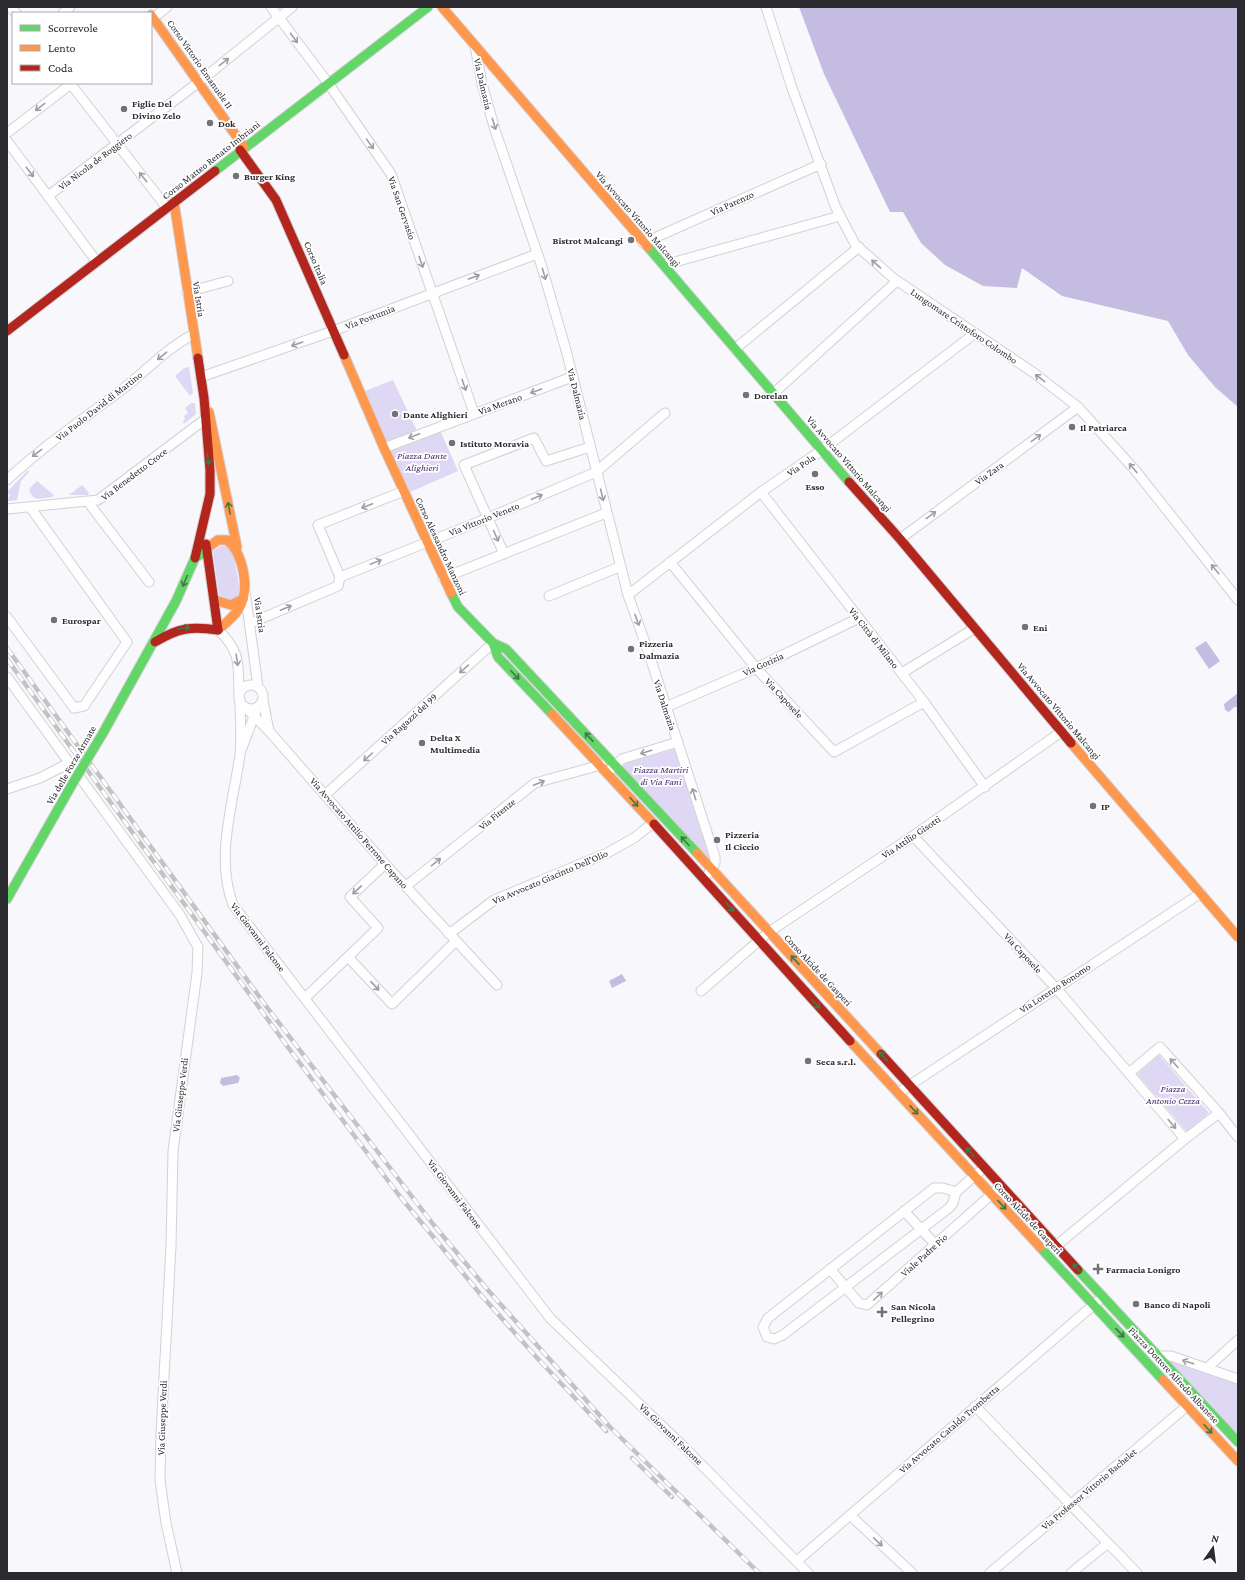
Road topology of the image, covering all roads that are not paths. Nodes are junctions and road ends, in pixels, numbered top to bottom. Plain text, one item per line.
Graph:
1 (167, 7) edge
2 (271, 7) edge
3 (292, 7) edge
4 (428, 7) edge
5 (442, 7) edge
6 (766, 7) edge
7 (152, 15) edge
8 (152, 17) edge
9 (279, 18) junction
10 (475, 46) junction
11 (199, 82) junction
12 (328, 83) junction
13 (69, 84) edge
14 (71, 84) edge
15 (7, 133) edge
16 (7, 141) edge
17 (117, 145) junction
18 (242, 149) junction
19 (821, 164) junction
20 (48, 196) junction
21 (170, 205) junction
22 (840, 216) junction
23 (643, 243) junction
24 (859, 247) junction
25 (537, 254) junction
26 (98, 262) junction
27 (664, 265) junction
28 (228, 281) dead end
29 (896, 281) junction
30 (187, 292) junction
31 (432, 292) junction
32 (7, 330) edge
33 (333, 331) junction
34 (194, 334) junction
35 (974, 334) junction
36 (735, 349) junction
37 (201, 377) junction
38 (572, 377) junction
39 (774, 393) junction
40 (204, 398) junction
41 (1078, 407) junction
42 (474, 413) junction
43 (665, 413) dead end
44 (204, 420) junction
45 (384, 448) junction
46 (590, 448) junction
47 (822, 450) junction
48 (596, 472) junction
49 (7, 480) edge
50 (404, 492) junction
51 (761, 492) junction
52 (88, 502) junction
53 (30, 507) junction
54 (7, 509) edge
55 (606, 513) junction
56 (488, 518) junction
57 (202, 531) junction
58 (900, 538) junction
59 (426, 542) junction
60 (237, 547) junction
61 (207, 549) junction
62 (504, 554) junction
63 (195, 558) junction
64 (670, 562) junction
65 (619, 567) junction
66 (340, 577) junction
67 (443, 578) junction
68 (149, 582) dead end
69 (244, 594) junction
70 (628, 595) junction
71 (549, 596) dead end
72 (215, 600) junction
73 (1238, 600) edge
74 (7, 617) edge
75 (858, 618) junction
76 (250, 623) junction
77 (975, 628) junction
78 (218, 630) junction
79 (154, 643) junction
80 (493, 643) junction
81 (756, 668) junction
82 (902, 673) junction
83 (7, 677) edge
84 (258, 687) junction
85 (241, 701) junction
86 (924, 702) junction
87 (260, 704) junction
88 (666, 706) junction
89 (254, 716) junction
90 (269, 731) junction
91 (1061, 732) junction
92 (678, 742) junction
93 (240, 753) junction
94 (68, 764) junction
95 (601, 765) junction
96 (616, 765) junction
97 (607, 773) junction
98 (985, 787) junction
99 (7, 789) edge
100 (325, 795) junction
101 (653, 823) junction
102 (914, 836) junction
103 (385, 864) junction
104 (711, 870) junction
105 (704, 878) junction
106 (406, 886) junction
107 (1200, 893) junction
108 (7, 899) edge
109 (769, 932) junction
110 (453, 937) junction
111 (1238, 937) edge
112 (758, 940) junction
113 (348, 957) junction
114 (497, 985) dead end
115 (1056, 988) junction
116 (701, 991) dead end
117 (305, 998) junction
118 (1129, 1073) junction
119 (909, 1084) junction
120 (898, 1093) junction
121 (1219, 1113) junction
122 (1238, 1137) edge
123 (1185, 1139) junction
124 (985, 1168) junction
125 (975, 1176) junction
126 (1001, 1186) junction
127 (956, 1192) junction
128 (992, 1194) junction
129 (904, 1211) junction
130 (921, 1230) junction
131 (935, 1244) junction
132 (1056, 1246) junction
133 (830, 1269) junction
134 (846, 1288) junction
135 (1103, 1297) junction
136 (1093, 1305) junction
137 (1238, 1340) edge
138 (1157, 1356) junction
139 (1207, 1368) junction
140 (1238, 1379) edge
141 (975, 1406) junction
142 (1187, 1406) junction
143 (1238, 1442) edge
144 (1238, 1461) edge
145 (1071, 1505) junction
146 (850, 1515) junction
147 (1108, 1543) junction
148 (797, 1561) junction
149 (177, 1573) edge
150 (808, 1573) edge
151 (912, 1573) edge
152 (990, 1573) edge
153 (1071, 1573) edge
154 (1137, 1573) edge

1 - 7 street
2 - 9 street, Via San Gervasio
3 - 9 street, Via Nicola de Roggiero
4 - 12 street, Corso Matteo Renato Imbriani
5 - 10 street, Via Avvocato Vittorio Malcangi
6 - 19 street, Lungomare Cristoforo Colombo
8 - 11 street, Corso Vittorio Emanuele II
11 -> 9 street, Via Nicola de Roggiero
9 -> 12 street, Via San Gervasio
10 - 23 street, Via Avvocato Vittorio Malcangi
10 -> 25 street, Via Dalmazia
11 - 17 street, Via Nicola de Roggiero
11 - 18 street, Corso Vittorio Emanuele II
12 - 18 street, Corso Matteo Renato Imbriani
12 -> 31 street, Via San Gervasio
13 -> 15 street
14 - 17 street
16 -> 20 street
17 - 20 street, Via Nicola de Roggiero
21 -> 17 street
18 - 21 street, Corso Matteo Renato Imbriani
18 - 33 street, Corso Italia
19 - 22 street, Lungomare Cristoforo Colombo
19 - 23 street, Via Parenzo
20 - 26 street
21 - 26 street, Corso Matteo Renato Imbriani
21 - 30 street, Via Istria
22 - 24 street, Lungomare Cristoforo Colombo
22 - 27 street
23 - 27 street, Via Avvocato Vittorio Malcangi
29 -> 24 street, Lungomare Cristoforo Colombo
24 - 36 street
31 -> 25 street, Via Postumia
25 -> 38 street, Via Dalmazia
26 - 32 street, Corso Matteo Renato Imbriani
27 - 36 street, Via Avvocato Vittorio Malcangi
28 - 30 street
29 - 35 street, Lungomare Cristoforo Colombo
29 - 39 street
30 - 34 street, Via Istria
31 - 33 street, Via Postumia
31 -> 42 street, Via San Gervasio
33 -> 37 street, Via Postumia
33 - 45 street, Corso Italia
34 - 37 street, Via Istria
34 -> 49 street, Via Paolo David di Martino
41 -> 35 street, Lungomare Cristoforo Colombo
35 - 47 street, Via Pola
36 - 39 street, Via Avvocato Vittorio Malcangi
37 - 40 street, Via Istria
38 -> 42 street, Via Merano
38 - 46 street, Via Dalmazia
39 - 47 street, Via Avvocato Vittorio Malcangi
40 - 44 street, Via Istria
60 -> 40 street, Via Istria
58 -> 41 street, Via Zara
73 -> 41 street, Lungomare Cristoforo Colombo
42 -> 45 street, Via Merano
43 - 48 street, Via Vittorio Veneto
44 - 52 street, Via Benedetto Croce
44 -> 57 street, Via Istria
45 - 50 street
46 - 48 street, Via Dalmazia
46 - 56 street
47 - 51 street, Via Pola
47 - 58 street, Via Avvocato Vittorio Malcangi
48 -> 55 street, Via Dalmazia
56 -> 48 street, Via Vittorio Veneto
50 - 59 street, Corso Alessandro Manzoni
50 -> 66 street
51 - 64 street, Via Pola
51 - 75 street, Via Città di Milano
52 - 53 street, Via Benedetto Croce
52 - 68 street
53 - 54 street, Via Benedetto Croce
53 - 74 street
55 - 62 street
55 - 65 street, Via Dalmazia
56 - 59 street, Via Vittorio Veneto
56 -> 62 street
57 - 61 street
57 - 63 street, Via Istria
58 - 77 street, Via Avvocato Vittorio Malcangi
66 -> 59 street, Via Vittorio Veneto
59 - 67 street, Corso Alessandro Manzoni
60 - 61 street
60 - 69 street, Via Istria
61 - 63 street
61 - 72 street
62 - 67 street
63 -> 79 street, Via delle Forze Armate
64 - 70 street, Via Pola
64 - 81 street, Via Caposele
65 - 70 street, Via Dalmazia
65 - 71 street
76 -> 66 street, Via Vittorio Veneto
67 - 80 street, Corso Alessandro Manzoni
69 - 72 street
69 - 76 street, Via Istria
69 - 78 street, Via Istria
70 -> 88 street, Via Dalmazia
72 - 78 street
75 - 81 street, Via Gorizia
75 - 82 street, Via Città di Milano
76 - 84 street, Via Istria
77 - 82 street
77 - 91 street, Via Avvocato Vittorio Malcangi
79 -> 78 street, Via delle Forze Armate
78 -> 85 street
79 - 108 street, Via delle Forze Armate, bridge
80 -> 95 street, Corso Alessandro Manzoni
96 -> 80 street, Corso Alessandro Manzoni
80 -> 100 street, Via Ragazzi del 99
81 - 86 street, Via Caposele
81 - 88 street, Via Gorizia
82 - 86 street, Via Città di Milano
83 - 94 street, Via Giuseppe Verdi
84 - 85 street
84 - 87 street
85 - 87 street
85 - 89 street, Via Avvocato Attilio Perrone Capano
85 - 93 street, Via Giovanni Falcone
86 - 98 street, Via Città di Milano
87 - 89 street, Via Giovanni Falcone
87 - 90 street
88 - 92 street, Via Dalmazia
89 - 90 street, Via Avvocato Attilio Perrone Capano
89 - 93 street, Via Giovanni Falcone
90 - 100 street, Via Avvocato Attilio Perrone Capano
91 - 98 street, Via Attilio Gisotti
91 - 107 street, Via Avvocato Vittorio Malcangi
92 -> 96 street
104 -> 92 street
93 - 117 street, Via Giovanni Falcone
94 - 99 street
94 - 149 street, Via Giuseppe Verdi
95 - 97 street, Corso Alessandro Manzoni
106 -> 95 street, Via Firenze
96 - 97 street
104 -> 96 street
97 -> 101 street
98 - 102 street, Via Attilio Gisotti
100 - 103 street, Via Avvocato Attilio Perrone Capano
101 - 105 street
101 - 110 street, Via Avvocato Giacinto Dell'Olio
102 - 109 street, Via Attilio Gisotti
102 - 115 street, Via Caposele
103 - 106 street, Via Avvocato Attilio Perrone Capano
103 -> 113 street
104 - 105 street
104 - 109 street, Corso Alcide de Gasperi
105 -> 112 street, Corso Alcide de Gasperi
106 - 110 street, Via Avvocato Attilio Perrone Capano
107 - 111 street, Via Avvocato Vittorio Malcangi
107 - 115 street, Via Lorenzo Bonomo
109 - 112 street, Via Attilio Gisotti
119 -> 109 street, Corso Alcide de Gasperi
113 -> 110 street, Via Avvocato Giacinto Dell'Olio
110 - 114 street, Via Avvocato Attilio Perrone Capano
112 - 116 street, Via Attilio Gisotti
112 -> 120 street, Corso Alcide de Gasperi
113 - 117 street
115 - 118 street, Via Caposele
115 - 119 street, Via Lorenzo Bonomo
117 - 148 street, Via Giovanni Falcone
121 -> 118 street
118 -> 123 street
119 - 120 street
124 -> 119 street, Corso Alcide de Gasperi
120 -> 125 street, Corso Alcide de Gasperi
121 - 122 street
121 - 123 street
123 - 132 street
124 - 125 street
124 - 126 street, Corso Alcide de Gasperi
125 - 127 street
125 - 128 street, Corso Alcide de Gasperi
126 - 128 street, Viale Padre Pio
126 - 132 street, Corso Alcide de Gasperi
127 - 129 street
127 - 130 street, Viale Padre Pio
128 - 131 street, Viale Padre Pio
128 -> 136 street, Corso Alcide de Gasperi
129 - 130 street
129 - 133 street
130 - 131 street
130 - 134 street, Viale Padre Pio
134 -> 131 street, Viale Padre Pio
135 -> 132 street, Corso Alcide de Gasperi
133 - 134 street, Viale Padre Pio
133 - 134 street, Viale Padre Pio
135 - 136 street, Via Avvocato Cataldo Trombetta
135 - 138 street, Piazza Dottore Alfredo Albanese
136 - 141 street, Via Avvocato Cataldo Trombetta
136 -> 142 street, Piazza Dottore Alfredo Albanese
137 - 139 street
139 -> 138 street, Piazza Dottore Alfredo Albanese
138 - 143 street, Piazza Dottore Alfredo Albanese
139 - 140 street, Piazza Dottore Alfredo Albanese
141 - 145 street
141 - 146 street, Via Avvocato Cataldo Trombetta
142 -> 144 street, Piazza Dottore Alfredo Albanese
142 - 145 street, Via Professor Vittorio Bachelet
145 - 147 street
145 - 152 street, Via Professor Vittorio Bachelet
146 - 148 street, Via Avvocato Cataldo Trombetta
146 -> 151 street
147 - 153 street
147 - 154 street
148 - 150 street, Via Giovanni Falcone

